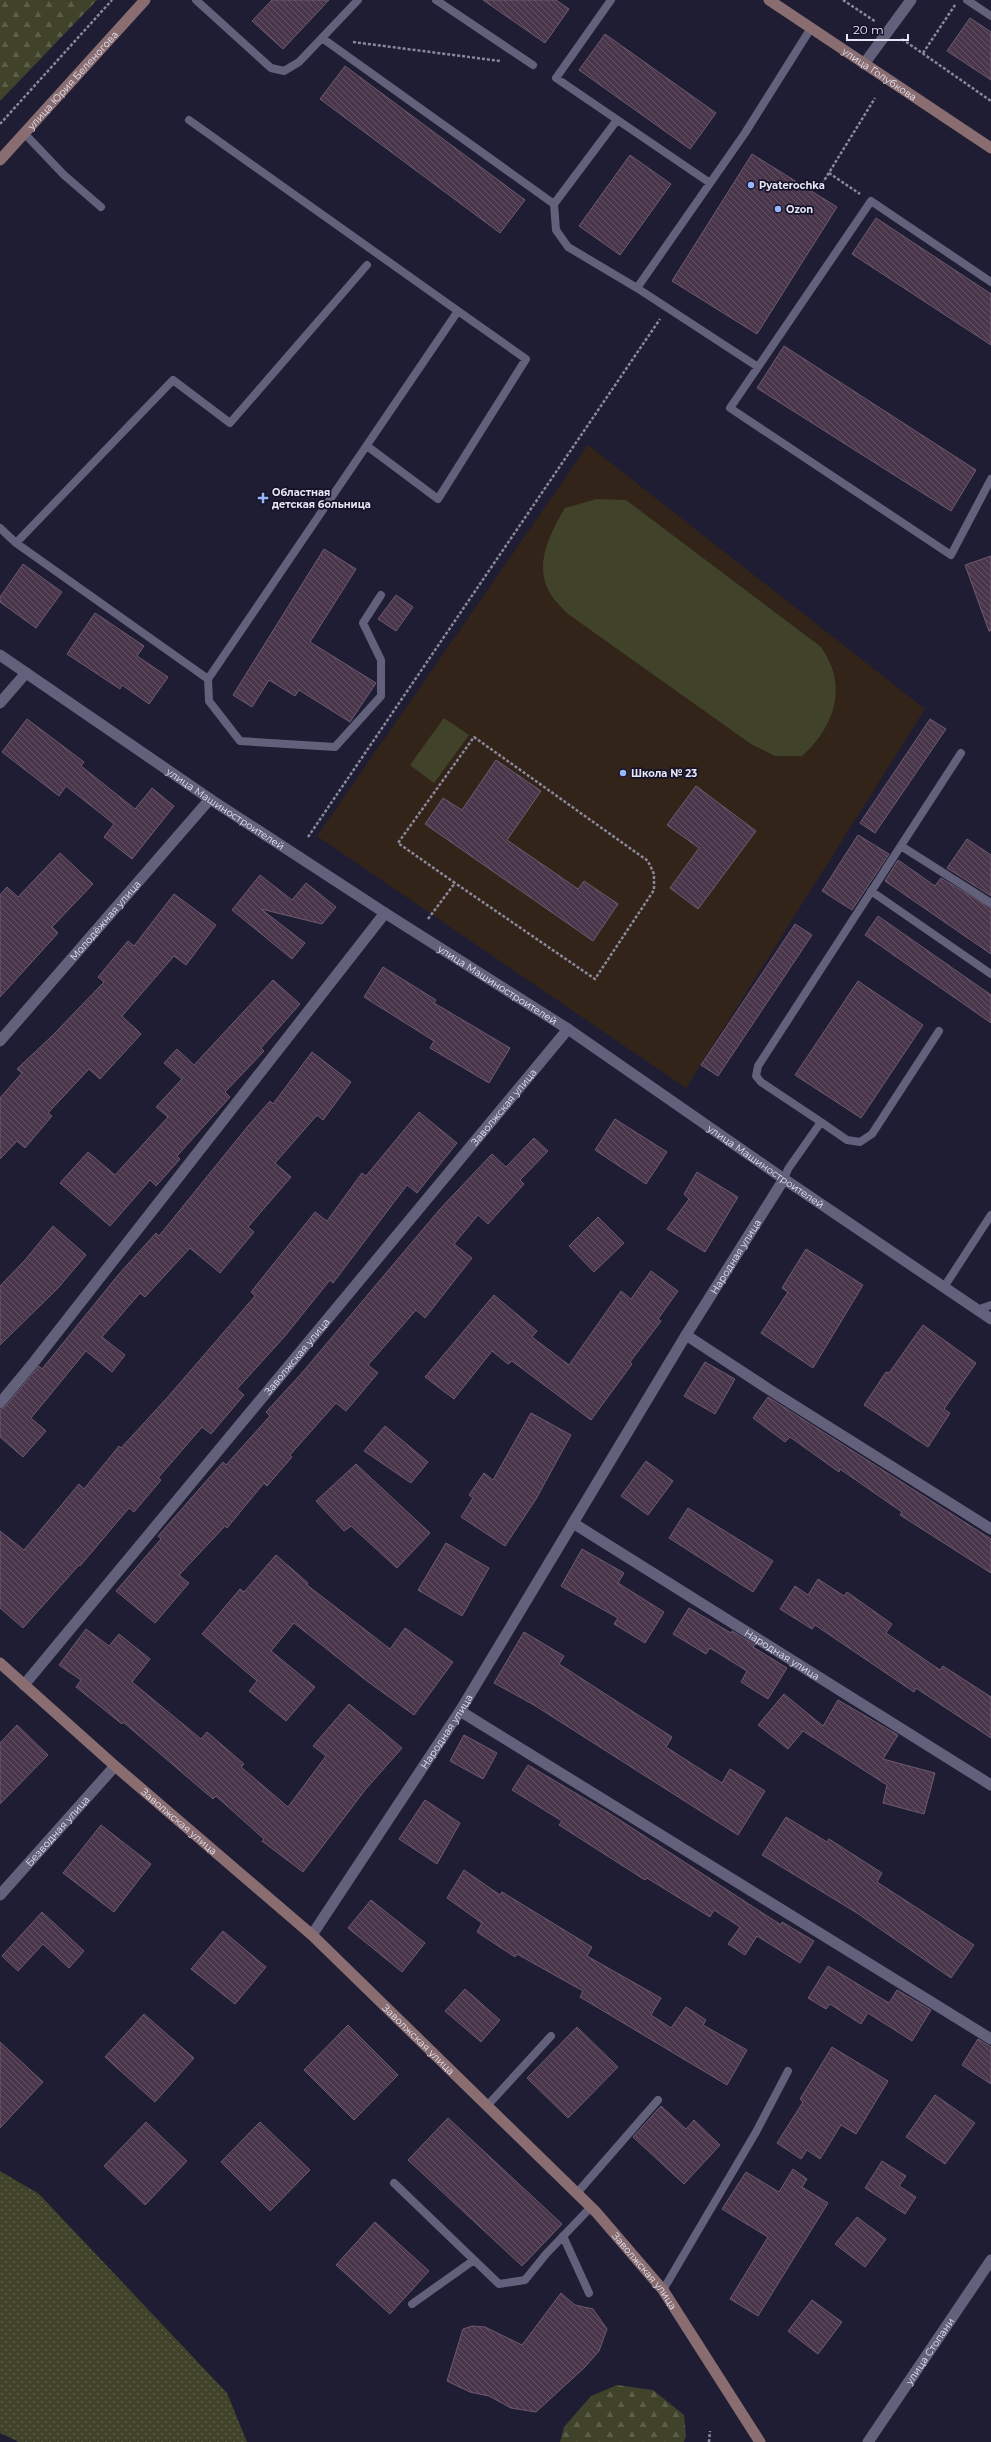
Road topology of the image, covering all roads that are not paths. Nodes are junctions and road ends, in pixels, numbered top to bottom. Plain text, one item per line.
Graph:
1 (145, 0) edge
2 (196, 0) edge
3 (358, 0) edge
4 (436, 0) edge
5 (611, 0) edge
6 (769, 0) edge
7 (911, 0) edge
8 (967, 0) edge
9 (991, 16) edge
10 (811, 28) junction
11 (322, 38) junction
12 (864, 64) junction
13 (533, 65) dead end
14 (189, 120) dead end
15 (617, 120) junction
16 (24, 133) junction
17 (991, 148) edge
18 (0, 160) edge
19 (710, 183) junction
20 (554, 204) junction
21 (101, 207) dead end
22 (367, 265) dead end
23 (991, 282) edge
24 (637, 288) junction
25 (458, 311) junction
26 (758, 367) junction
27 (367, 446) junction
28 (991, 479) edge
29 (0, 528) edge
30 (16, 543) junction
31 (381, 595) dead end
32 (0, 655) edge
33 (26, 673) junction
34 (208, 679) junction
35 (0, 703) edge
36 (961, 753) dead end
37 (210, 799) junction
38 (901, 846) junction
39 (871, 891) junction
40 (991, 904) edge
41 (385, 913) junction
42 (991, 974) edge
43 (568, 1029) junction
44 (939, 1030) dead end
45 (0, 1041) edge
46 (821, 1122) junction
47 (784, 1179) junction
48 (991, 1215) edge
49 (944, 1287) junction
50 (991, 1306) edge
51 (977, 1310) junction
52 (991, 1319) edge
53 (686, 1334) junction
54 (0, 1403) edge
55 (573, 1523) junction
56 (991, 1529) edge
57 (0, 1663) edge
58 (24, 1685) junction
59 (460, 1711) junction
60 (115, 1766) junction
61 (991, 1785) edge
62 (0, 1895) edge
63 (312, 1935) junction
64 (551, 2036) dead end
65 (991, 2038) edge
66 (788, 2071) dead end
67 (658, 2100) dead end
68 (487, 2106) junction
69 (394, 2183) dead end
70 (577, 2193) junction
71 (591, 2207) junction
72 (564, 2236) junction
73 (474, 2260) junction
74 (991, 2260) edge
75 (663, 2290) junction
76 (589, 2292) dead end
77 (412, 2304) dead end
78 (760, 2442) edge
79 (868, 2442) edge

1 - 16 main road, улица Юрия Беленогова
2 - 11 lane
3 - 11 lane
4 - 13 lane
5 - 15 lane
6 - 10 main road, улица Голубкова
7 - 12 street
8 - 9 lane
10 - 12 main road, улица Голубкова
10 - 19 lane
11 - 20 lane
12 - 17 main road, улица Голубкова
14 - 25 lane
15 - 19 lane
15 - 20 lane
16 - 18 main road, улица Юрия Беленогова
16 - 21 lane
19 - 24 lane
20 - 24 lane
22 - 30 lane
23 - 26 lane
24 - 26 lane
25 - 27 lane
25 - 27 lane
26 - 28 lane
27 - 34 lane
29 - 30 lane
30 - 34 lane
31 - 34 lane
32 - 33 street, улица Машиностроителей
33 - 35 street
33 - 37 street, улица Машиностроителей
36 - 38 lane
37 - 41 street, улица Машиностроителей
37 - 45 street, Молодёжная улица
38 - 39 lane
38 - 40 lane
39 - 42 lane
39 - 46 lane
41 - 43 street, улица Машиностроителей
41 - 54 street
43 - 47 street, улица Машиностроителей
43 - 58 street, Заволжская улица
44 - 46 lane
46 - 47 lane
47 - 49 street, улица Машиностроителей
47 - 53 street, Народная улица
48 - 49 lane
49 - 51 street, улица Машиностроителей
50 - 51 lane
51 - 52 street, улица Машиностроителей
53 - 55 street, Народная улица
53 - 56 street
55 - 59 street, Народная улица
55 - 61 street, Народная улица
57 - 58 main road, Заволжская улица
58 - 60 main road, Заволжская улица
59 - 63 street, Народная улица
59 - 65 street
60 - 62 street, Безводная улица
60 - 63 main road, Заволжская улица
63 - 68 main road, Заволжская улица
64 - 68 lane
66 - 75 lane
67 - 70 lane
68 - 70 main road, Заволжская улица
69 - 73 lane
70 - 71 main road, Заволжская улица
71 - 72 lane
71 - 75 main road, Заволжская улица
72 - 73 lane
72 - 76 lane
73 - 77 lane
74 - 79 street, улица Стопани
75 - 78 main road, Заволжская улица

